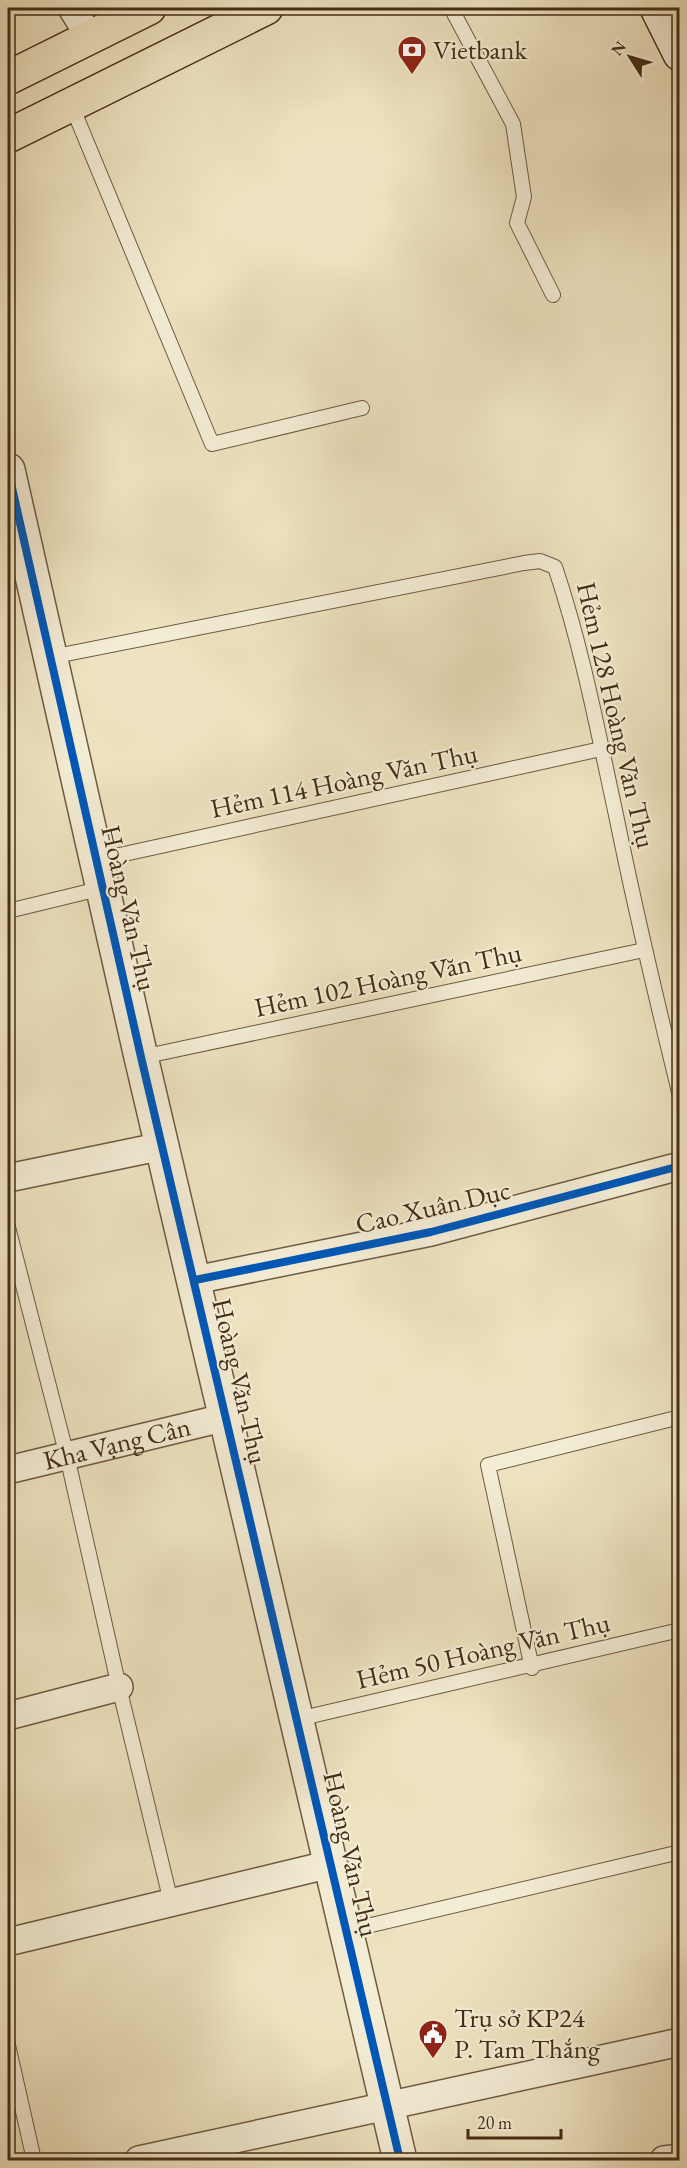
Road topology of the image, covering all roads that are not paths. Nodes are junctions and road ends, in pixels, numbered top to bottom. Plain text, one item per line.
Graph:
1 (72, 8) edge
2 (149, 8) edge
3 (266, 8) edge
4 (451, 8) edge
5 (657, 8) edge
6 (91, 39) junction
7 (680, 54) edge
8 (8, 78) edge
9 (71, 104) junction
10 (8, 136) edge
11 (553, 295) dead end
12 (362, 408) dead end
13 (8, 470) edge
14 (15, 541) edge
15 (51, 657) junction
16 (601, 749) junction
17 (100, 874) junction
18 (8, 911) edge
19 (644, 950) junction
20 (141, 1057) junction
21 (680, 1096) edge
22 (163, 1146) junction
23 (680, 1166) edge
24 (8, 1178) edge
25 (8, 1227) edge
26 (195, 1280) junction
27 (227, 1417) junction
28 (680, 1417) edge
29 (67, 1456) junction
30 (8, 1470) edge
31 (680, 1630) edge
32 (532, 1668) dead end
33 (119, 1687) junction
34 (8, 1716) edge
35 (298, 1719) junction
36 (680, 1852) edge
37 (331, 1864) junction
38 (171, 1902) junction
39 (346, 1931) junction
40 (8, 1942) edge
41 (680, 2042) edge
42 (8, 2045) edge
43 (388, 2108) junction
44 (680, 2158) edge
45 (34, 2160) edge
46 (139, 2160) edge
47 (400, 2160) edge
48 (664, 2160) edge

1 - 6 street
2 - 6 main road
3 - 9 main road
4 - 11 lane
5 - 7 street
6 - 8 main road
9 - 10 main road
9 - 12 lane
13 - 14 street, Hoàng Văn Thụ
14 - 15 street, Hoàng Văn Thụ
15 - 16 lane, Hẻm 128 Hoàng Văn Thụ
15 - 17 street, Hoàng Văn Thụ
16 - 17 lane, Hẻm 114 Hoàng Văn Thụ
16 - 19 lane, Hẻm 128 Hoàng Văn Thụ
17 - 18 lane, Hẻm 114 Hoàng Văn Thụ
17 - 20 street, Hoàng Văn Thụ
19 - 20 lane, Hẻm 102 Hoàng Văn Thụ
19 - 21 lane, Hẻm 128 Hoàng Văn Thụ
20 - 22 street, Hoàng Văn Thụ
22 - 24 street
22 - 26 street, Hoàng Văn Thụ
23 - 26 street, Cao Xuân Dục
25 - 29 lane
26 - 27 street, Hoàng Văn Thụ
27 - 29 street, Kha Vạng Cân
27 - 35 street, Hoàng Văn Thụ
28 - 32 lane
29 - 30 street, Kha Vạng Cân
29 - 33 lane
31 - 35 lane, Hẻm 50 Hoàng Văn Thụ
33 - 34 street
33 - 38 lane
35 - 37 street, Hoàng Văn Thụ
36 - 39 lane
37 - 38 street
37 - 39 street, Hoàng Văn Thụ
38 - 40 street
39 - 43 street, Hoàng Văn Thụ
41 - 43 street
42 - 45 lane
43 - 46 street
43 - 47 street, Hoàng Văn Thụ
44 - 48 street

